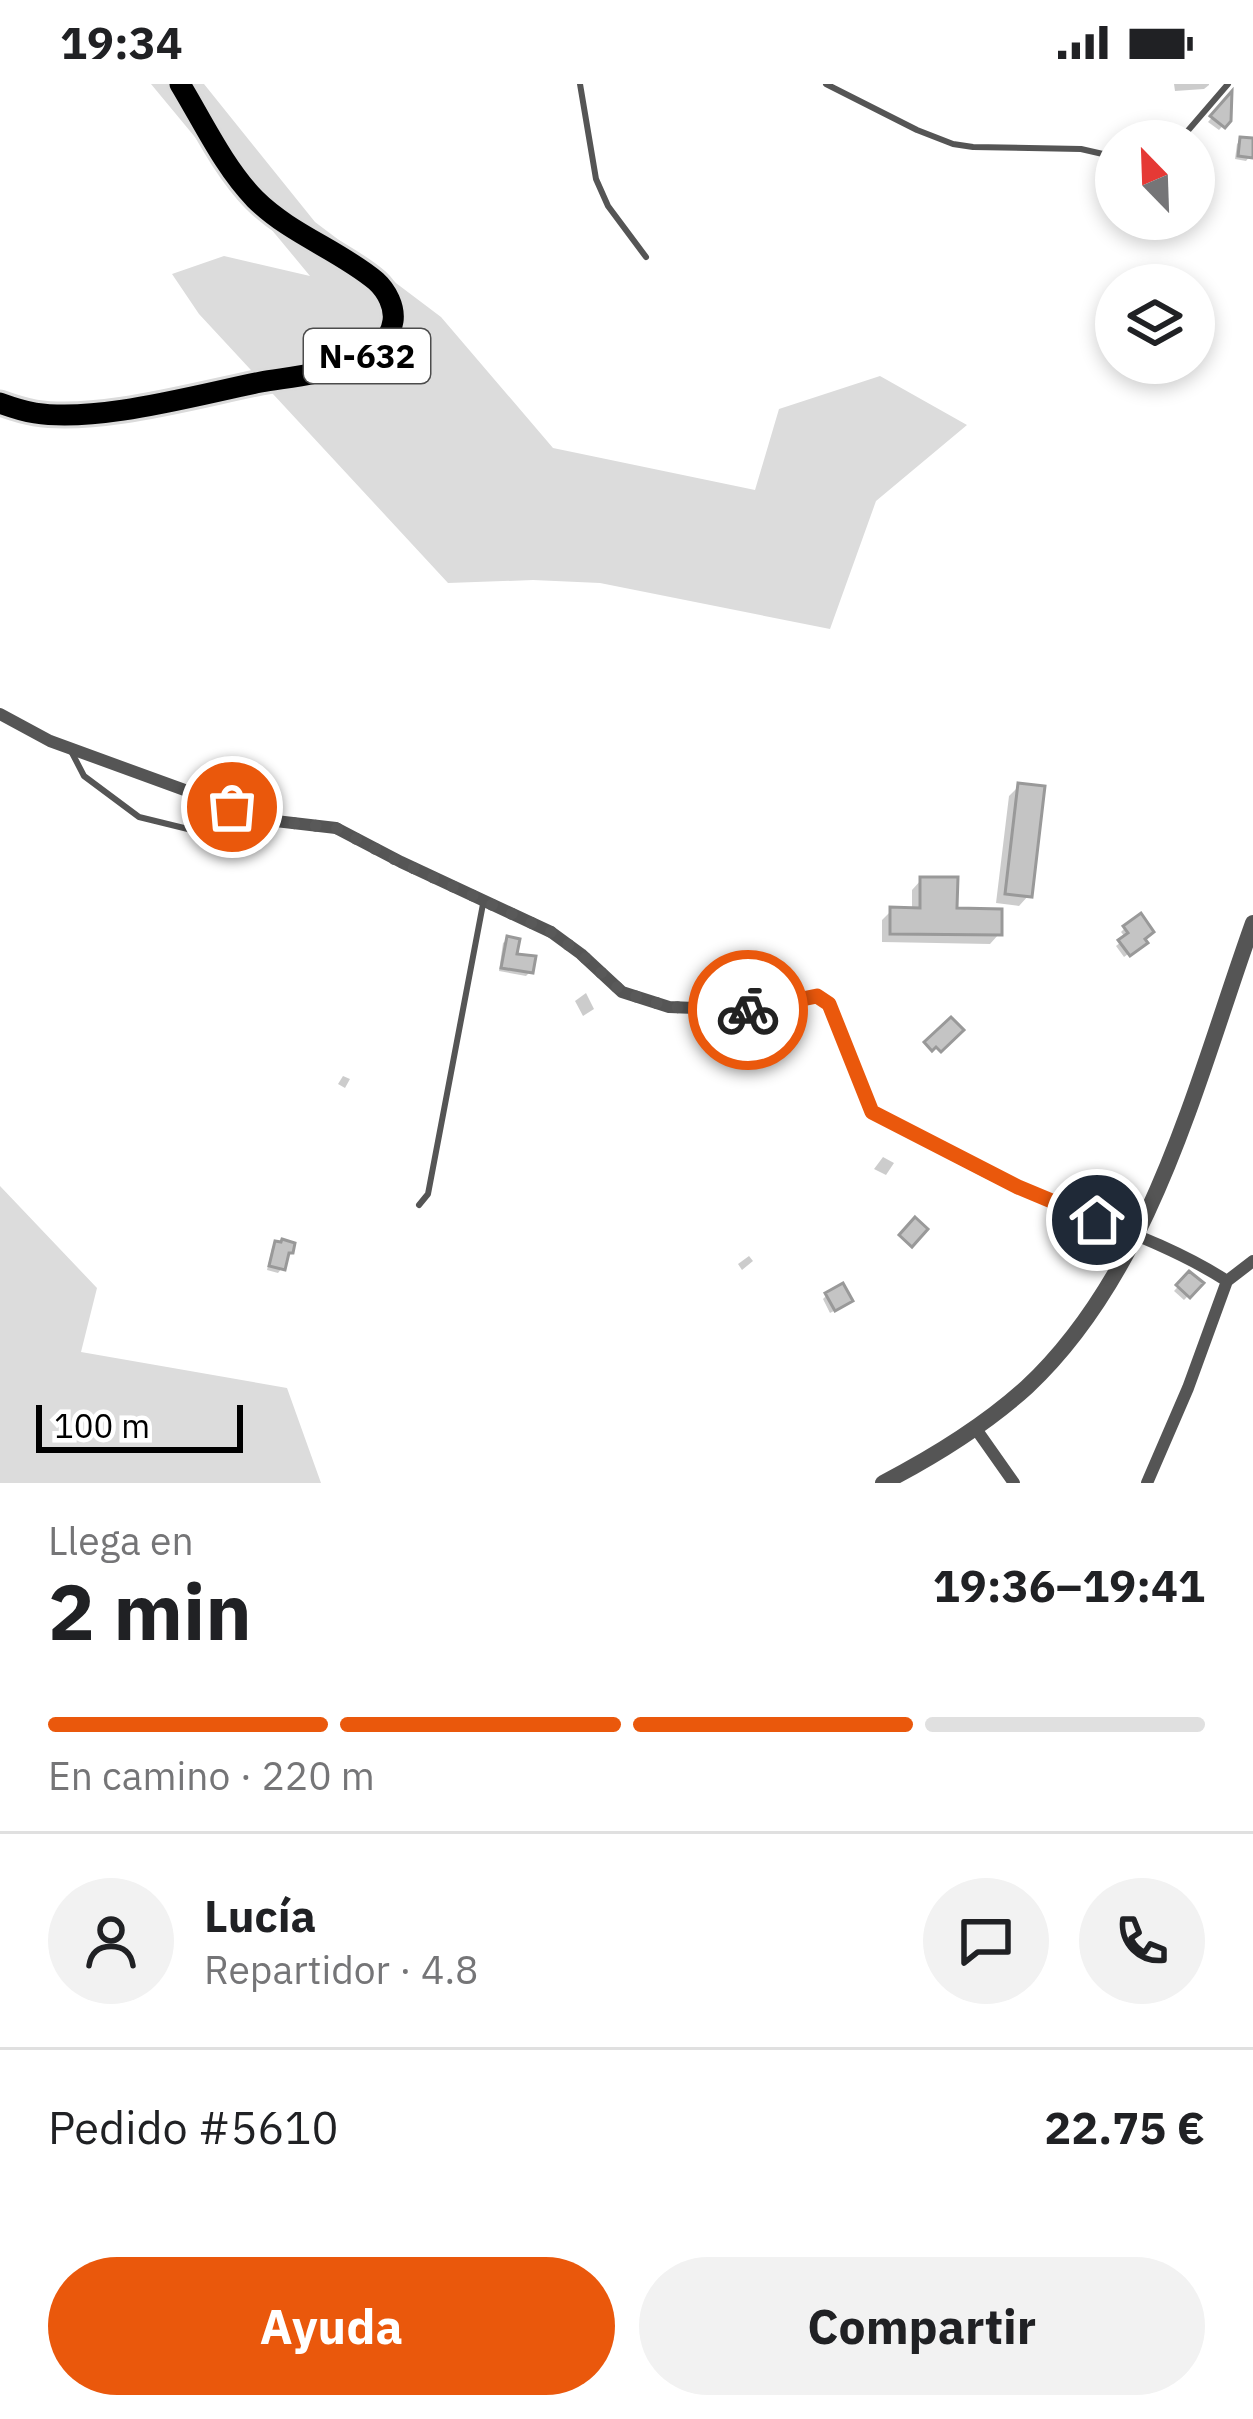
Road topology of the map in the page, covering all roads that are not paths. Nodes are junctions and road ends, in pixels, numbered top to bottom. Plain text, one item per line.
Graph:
1 (180, 84) edge
2 (580, 84) edge
3 (826, 84) edge
4 (1228, 84) edge
5 (1197, 120) edge
6 (1095, 152) edge
7 (646, 257) dead end
8 (0, 403) edge
9 (0, 714) edge
10 (68, 746) junction
11 (232, 807) junction
12 (484, 901) junction
13 (1253, 923) edge
14 (419, 1205) dead end
15 (1137, 1237) junction
16 (1253, 1261) edge
17 (1227, 1281) junction
18 (976, 1429) junction
19 (884, 1483) edge
20 (1014, 1483) edge
21 (1147, 1483) edge

1 - 8 highway, N-632
2 - 7 lane
3 - 6 lane
4 - 5 lane
9 - 10 street
10 - 11 street
10 - 11 lane
11 - 12 street
12 - 14 lane
12 - 15 street
13 - 15 street
15 - 17 street
15 - 18 street
16 - 17 street
17 - 21 street
18 - 19 street
18 - 20 street

